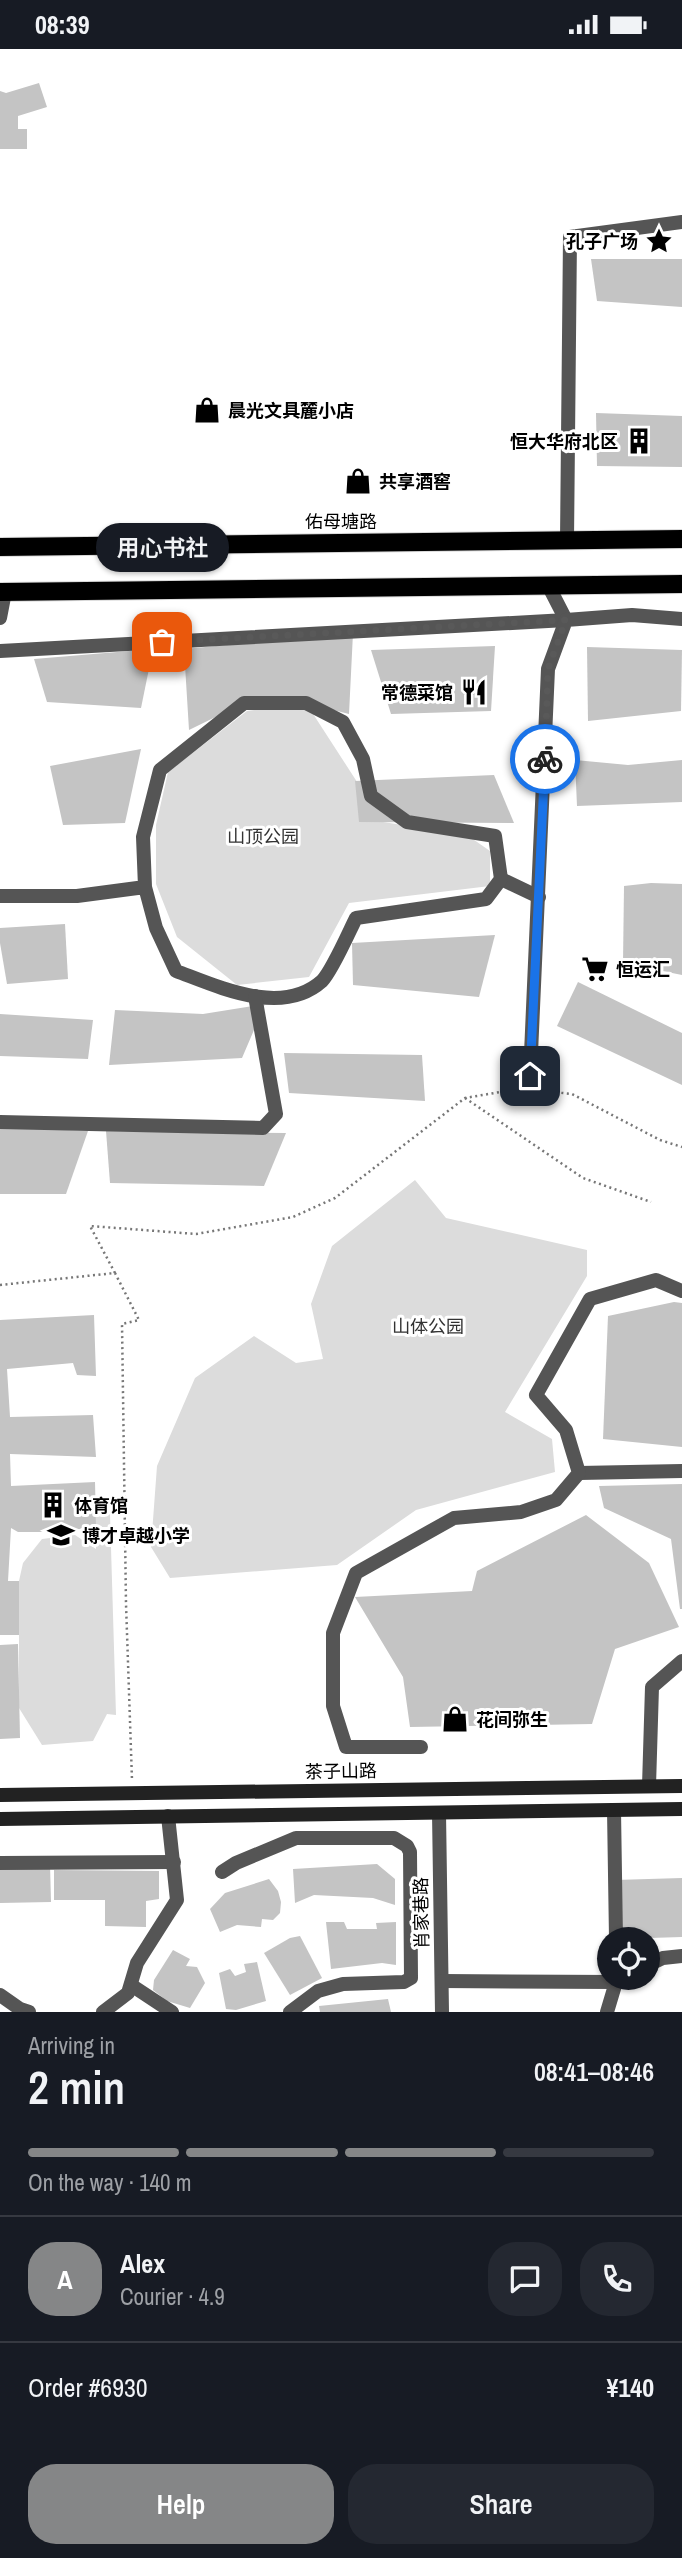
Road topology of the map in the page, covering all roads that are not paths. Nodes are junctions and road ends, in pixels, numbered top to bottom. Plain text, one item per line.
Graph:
1 (682, 222) edge
2 (682, 539) edge
3 (567, 540) junction
4 (0, 547) edge
5 (682, 584) edge
6 (548, 585) junction
7 (2, 592) edge
8 (0, 618) edge
9 (682, 619) edge
10 (566, 620) junction
11 (0, 651) edge
12 (501, 879) junction
13 (145, 887) junction
14 (0, 896) edge
15 (538, 897) junction
16 (255, 996) junction
17 (527, 1082) road end
18 (0, 1122) edge
19 (682, 1291) edge
20 (682, 1471) edge
21 (579, 1473) junction
22 (682, 1661) edge
23 (421, 1747) dead end
24 (649, 1786) junction
25 (682, 1786) edge
26 (0, 1795) edge
27 (682, 1809) edge
28 (614, 1810) junction
29 (439, 1813) junction
30 (168, 1816) junction
31 (0, 1819) edge
32 (174, 1862) junction
33 (0, 1863) edge
34 (222, 1872) dead end
35 (615, 1927) edge
36 (682, 1956) edge
37 (660, 1959) edge
38 (597, 1979) edge
39 (442, 1981) junction
40 (131, 1985) junction
41 (615, 1990) edge
42 (0, 1995) edge
43 (29, 2012) edge
44 (103, 2012) edge
45 (173, 2012) edge
46 (290, 2012) edge
47 (442, 2012) edge
48 (607, 2012) edge

1 - 3 street
2 - 3 main road, 佑母塘路
3 - 4 main road, 佑母塘路
5 - 6 main road
6 - 7 main road
6 - 10 street
7 - 8 street
9 - 10 street
10 - 11 street
10 - 15 street
12 - 13 street
12 - 15 street
12 - 16 street
13 - 14 street
13 - 16 street
15 - 17 street
16 - 18 street
19 - 21 street
20 - 21 street
21 - 23 street
22 - 24 street
24 - 25 main road, 茶子山路
24 - 26 main road, 茶子山路
27 - 28 main road
28 - 29 main road
28 - 35 street
29 - 30 main road
29 - 39 street, 肖家巷路
30 - 31 main road
30 - 32 street
32 - 33 street
32 - 40 street
34 - 46 street
36 - 37 street
38 - 39 street
39 - 47 street, 肖家巷路
40 - 44 street
40 - 45 street
41 - 48 street
42 - 43 street

